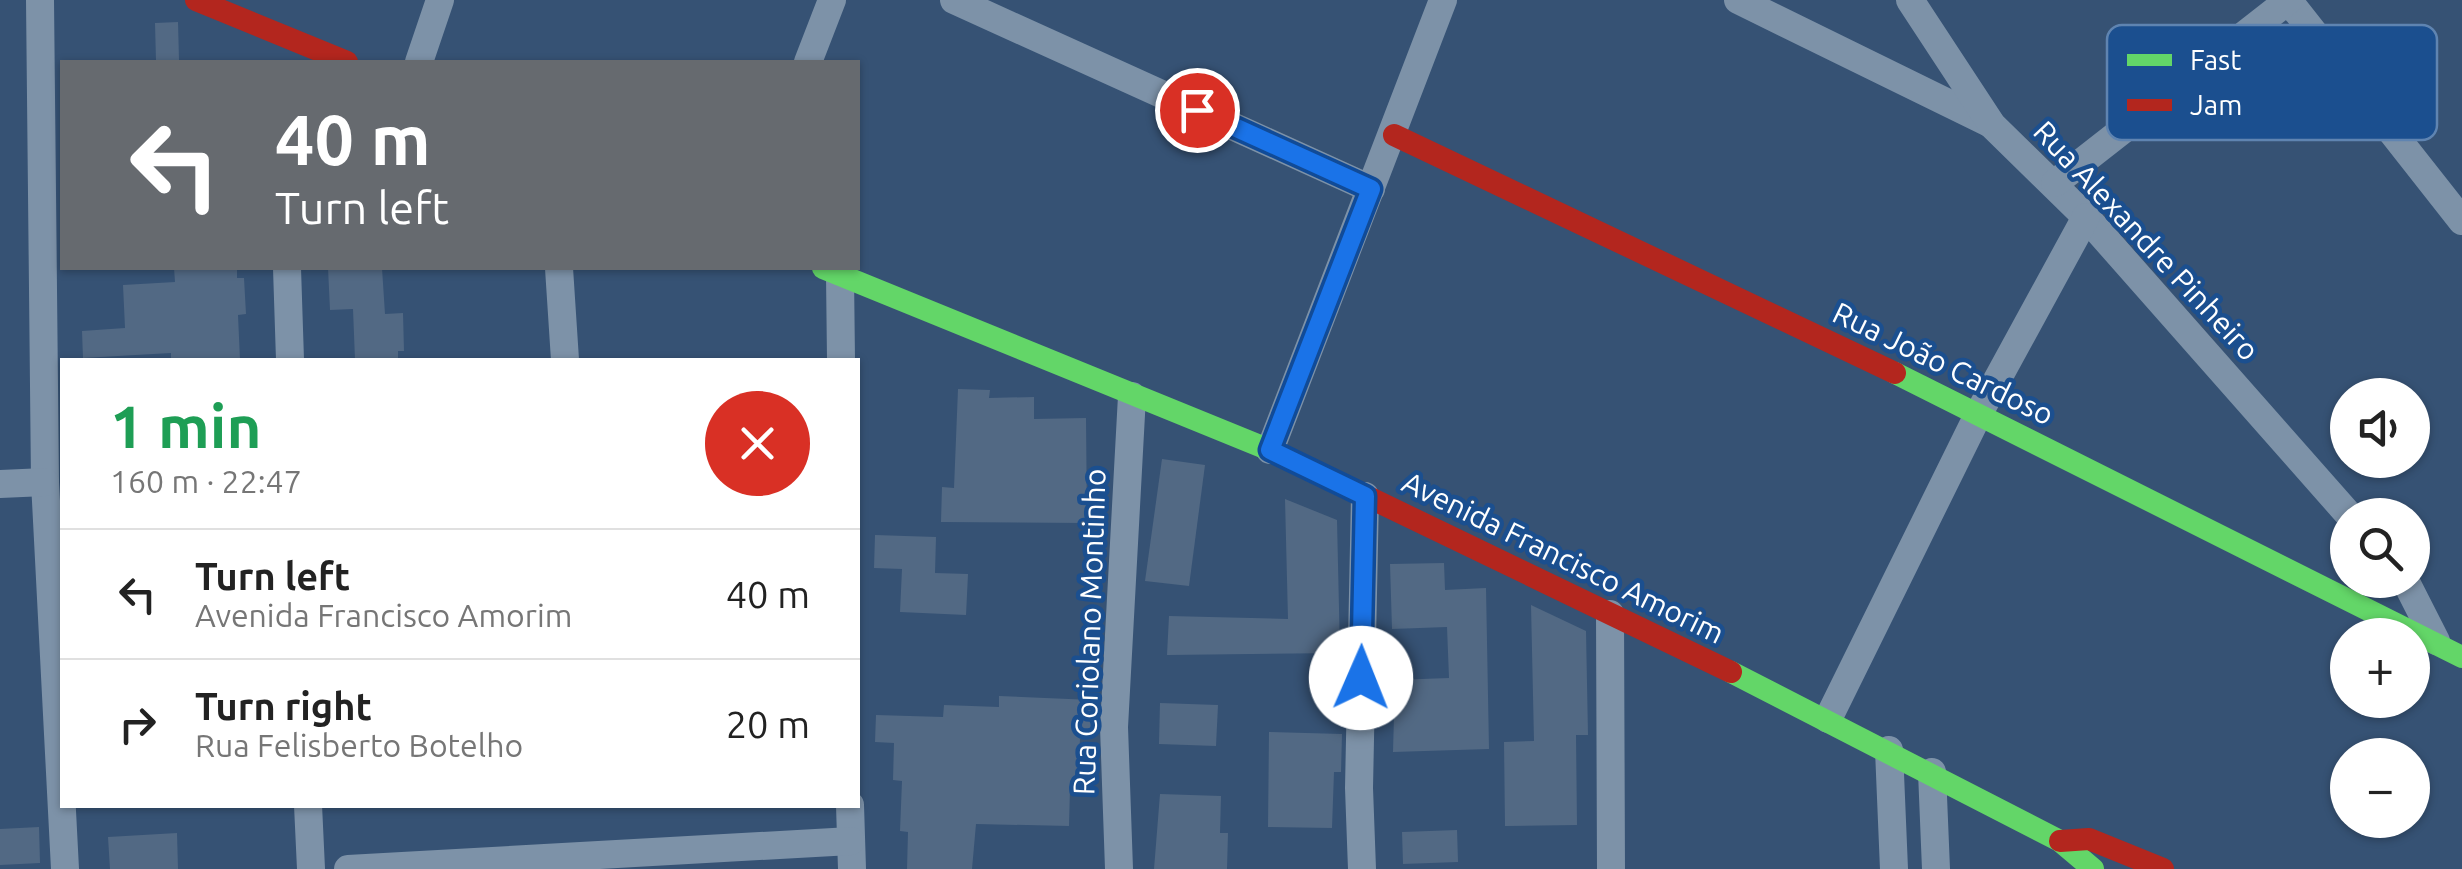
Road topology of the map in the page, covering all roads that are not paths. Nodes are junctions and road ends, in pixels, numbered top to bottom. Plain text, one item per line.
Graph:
1 (40, 0) edge
2 (196, 0) edge
3 (440, 0) edge
4 (832, 0) edge
5 (954, 0) edge
6 (1443, 0) edge
7 (1738, 0) edge
8 (1910, 0) edge
9 (2288, 0) edge
10 (2256, 25) edge
11 (2308, 25) edge
12 (280, 48) edge
13 (337, 60) edge
14 (420, 60) edge
15 (809, 60) edge
16 (1992, 124) junction
17 (1394, 135) junction
18 (2110, 140) edge
19 (2399, 140) edge
20 (2055, 183) junction
21 (1371, 189) junction
22 (2086, 217) junction
23 (2462, 220) edge
24 (287, 270) edge
25 (560, 270) edge
26 (832, 271) edge
27 (290, 358) edge
28 (564, 358) edge
29 (841, 358) edge
30 (1132, 396) junction
31 (1979, 413) junction
32 (1270, 450) junction
33 (45, 482) junction
34 (0, 484) edge
35 (1365, 496) junction
36 (2333, 498) edge
37 (2414, 598) edge
38 (1610, 614) junction
39 (56, 634) edge
40 (2436, 641) junction
41 (2462, 656) edge
42 (1828, 718) junction
43 (60, 738) edge
44 (1890, 750) junction
45 (1932, 772) junction
46 (63, 808) edge
47 (308, 808) edge
48 (850, 808) edge
49 (2060, 841) junction
50 (851, 855) edge
51 (65, 869) edge
52 (311, 869) edge
53 (348, 869) edge
54 (1119, 869) edge
55 (1362, 869) edge
56 (1611, 869) edge
57 (1894, 869) edge
58 (1936, 869) edge
59 (2093, 869) edge
60 (2163, 869) edge

1 - 33 street
2 - 12 main road
3 - 14 street
4 - 15 street
5 - 21 street
6 - 17 street
7 - 16 street
8 - 16 street, Rua Alexandre Pinheiro
9 - 10 street
9 - 11 street
12 - 13 main road
16 - 20 street, Rua Alexandre Pinheiro
17 - 21 street
17 - 31 main road, Rua João Cardoso
18 - 20 street
19 - 23 street
20 - 22 street, Rua Alexandre Pinheiro
21 - 32 street
22 - 31 street
22 - 36 street, Rua Alexandre Pinheiro
24 - 27 street
25 - 28 street
26 - 29 street
26 - 30 main road, Avenida Francisco Amorim
30 - 32 main road, Avenida Francisco Amorim
30 - 54 street, Rua Coriolano Montinho
31 - 40 main road, Rua João Cardoso
31 - 42 street
32 - 35 main road, Avenida Francisco Amorim
33 - 34 street
33 - 39 street
35 - 38 main road, Avenida Francisco Amorim
35 - 55 street
37 - 40 street
38 - 42 main road, Avenida Francisco Amorim
38 - 56 street
39 - 43 street
40 - 41 main road, Rua João Cardoso
42 - 44 main road, Avenida Francisco Amorim
44 - 45 main road, Avenida Francisco Amorim
44 - 57 street
45 - 49 main road, Avenida Francisco Amorim
45 - 58 street
46 - 51 street
47 - 52 street
48 - 50 street
49 - 59 main road, Avenida Francisco Amorim
49 - 60 main road
50 - 53 street

